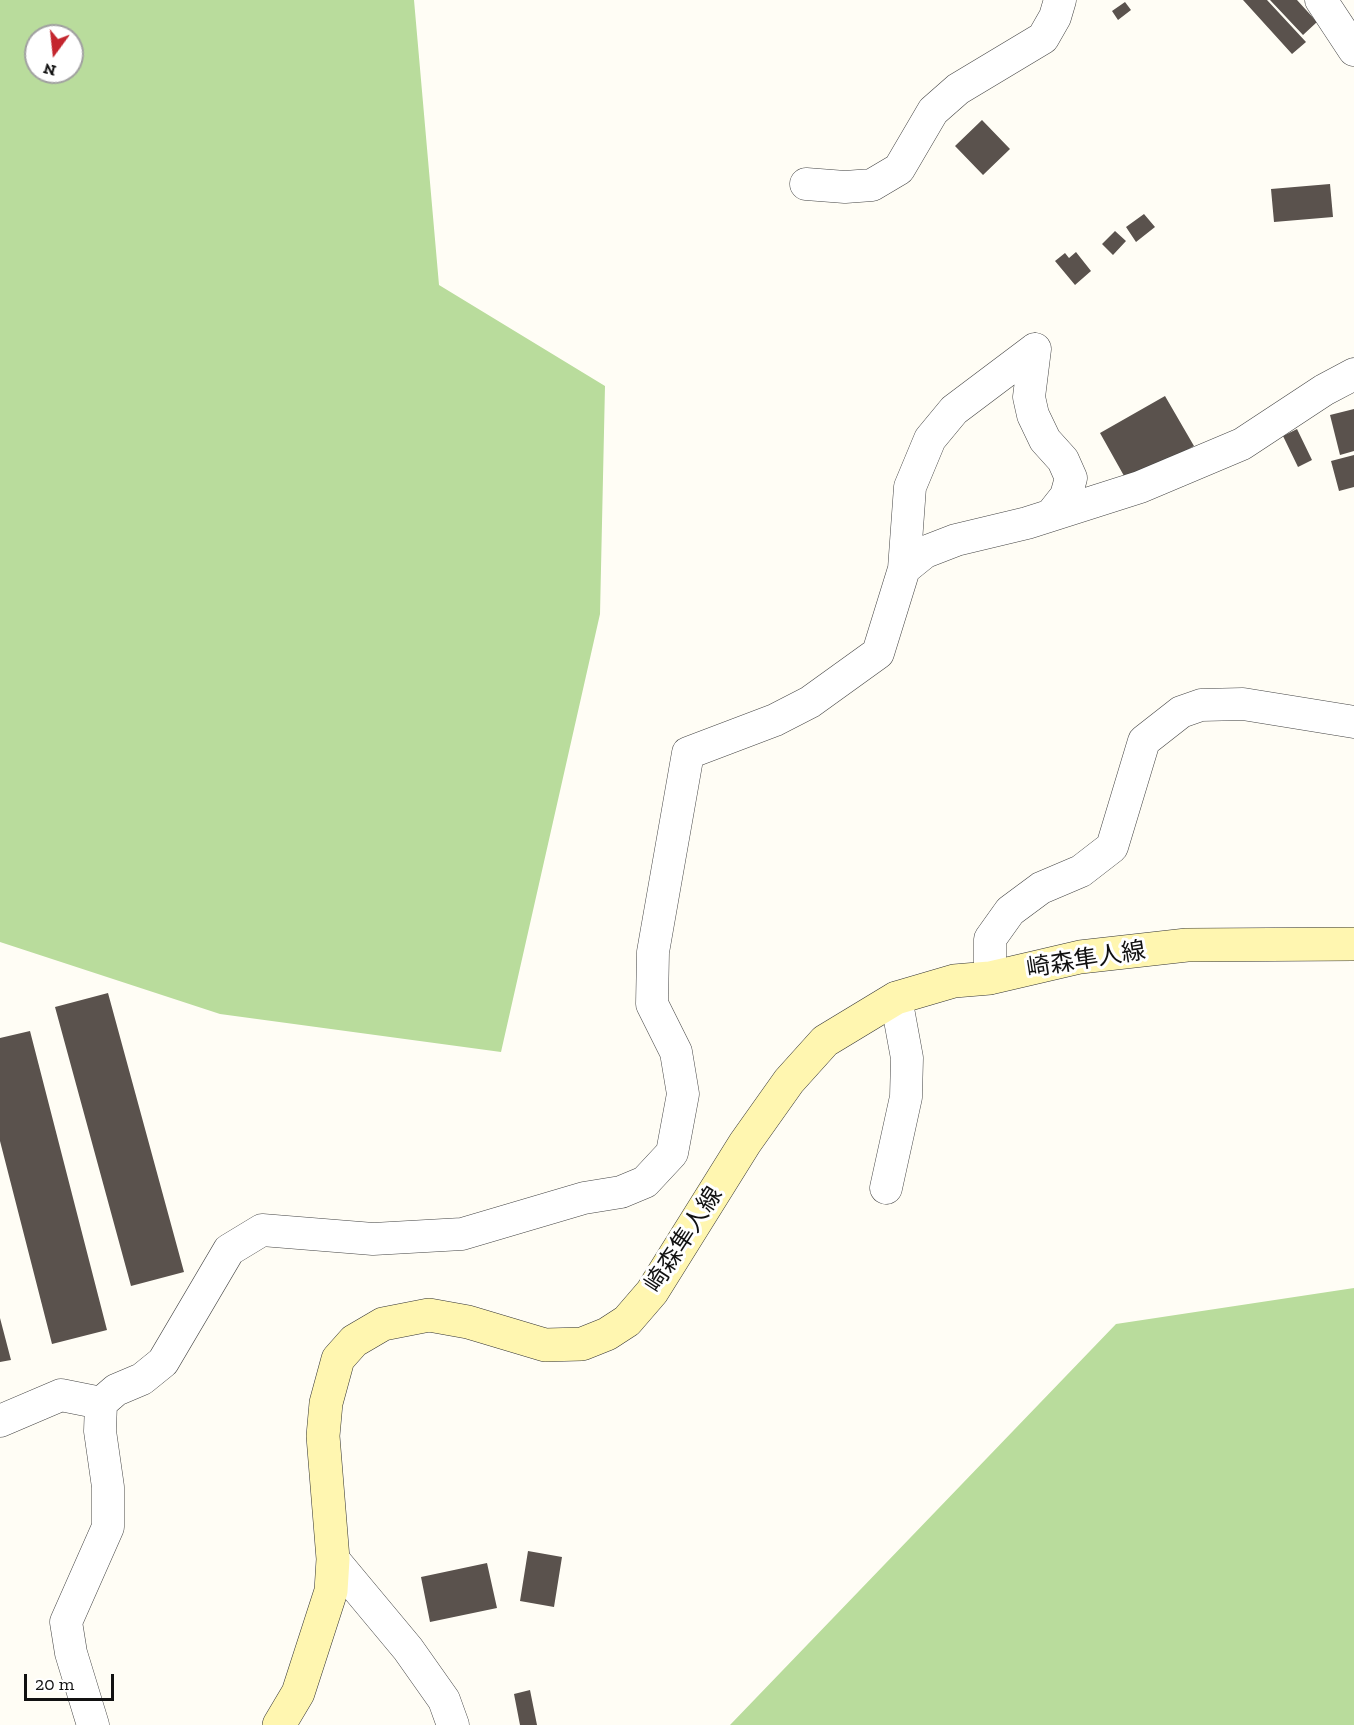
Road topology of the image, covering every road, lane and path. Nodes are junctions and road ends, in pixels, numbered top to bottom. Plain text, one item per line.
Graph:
1 (1060, 0) edge
2 (1321, 0) edge
3 (1354, 50) edge
4 (806, 184) dead end
5 (1354, 374) edge
6 (1051, 515) junction
7 (904, 569) junction
8 (1354, 722) edge
9 (1354, 945) edge
10 (990, 978) junction
11 (896, 998) junction
12 (886, 1188) dead end
13 (101, 1403) junction
14 (0, 1421) edge
15 (333, 1559) junction
16 (93, 1725) edge
17 (279, 1725) edge
18 (453, 1725) edge

1 - 4 street
2 - 3 street
5 - 6 street
6 - 7 street
6 - 7 street
7 - 13 street
8 - 10 street
9 - 10 main road, 崎森隼人線
10 - 11 main road, 崎森隼人線
11 - 12 street
11 - 15 main road, 崎森隼人線
13 - 14 street
13 - 16 street
15 - 17 main road, 崎森隼人線
15 - 18 street

